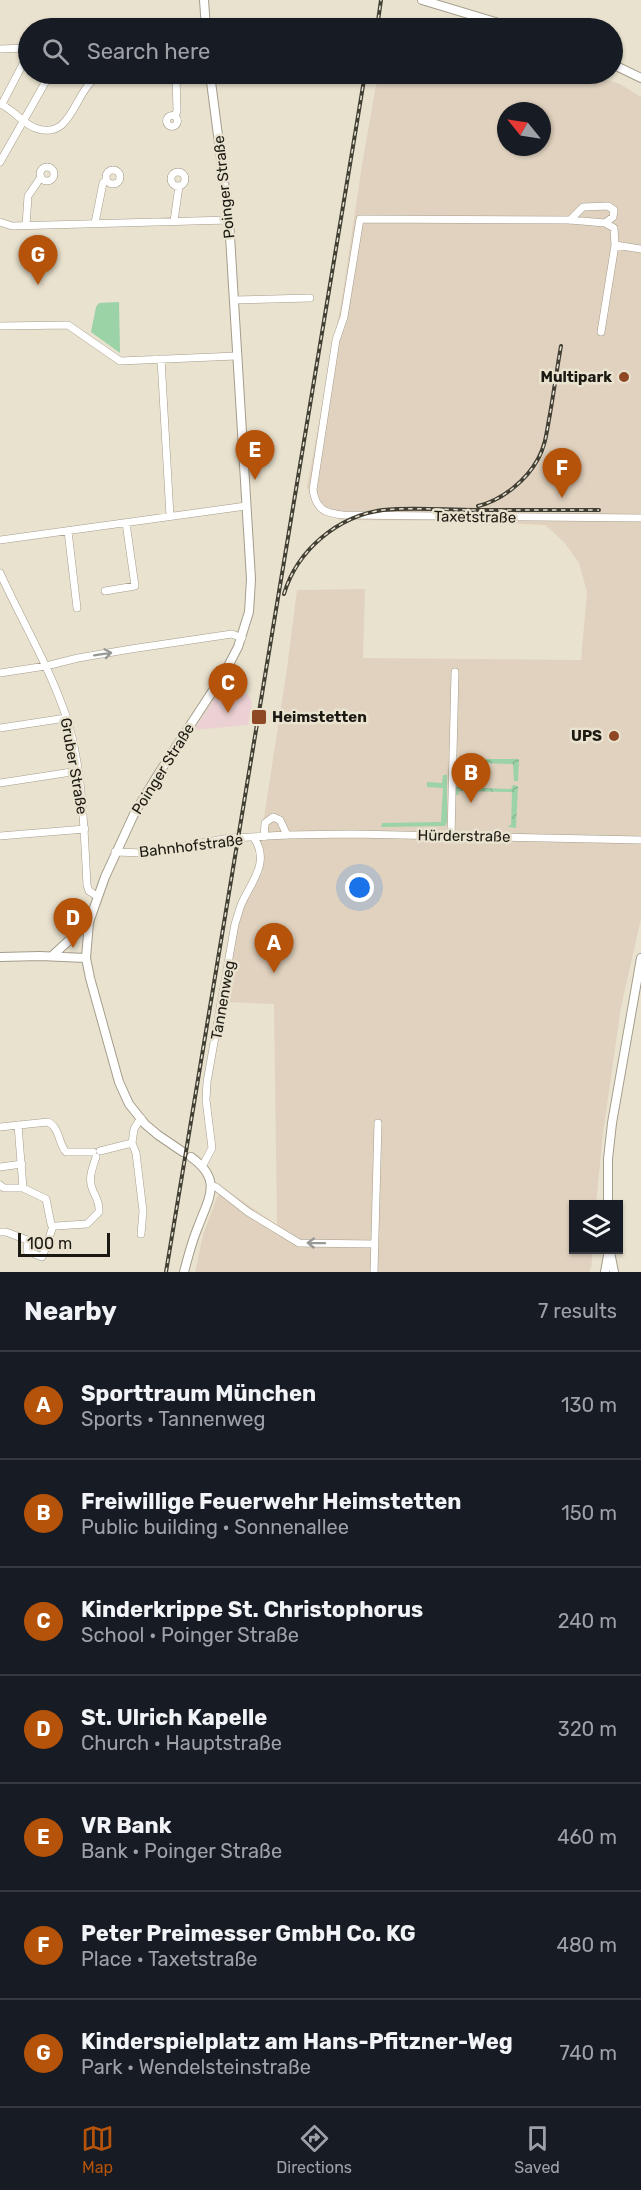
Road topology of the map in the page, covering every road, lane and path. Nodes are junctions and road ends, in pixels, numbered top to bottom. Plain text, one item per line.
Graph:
1 (204, 0) edge
2 (422, 0) edge
3 (205, 18) edge
4 (482, 18) edge
5 (18, 48) edge
6 (0, 49) edge
7 (623, 69) edge
8 (18, 73) edge
9 (641, 78) edge
10 (45, 84) edge
11 (89, 84) edge
12 (176, 84) edge
13 (211, 84) edge
14 (1, 104) edge
15 (175, 116) dead end
16 (25, 120) junction
17 (0, 162) edge
18 (42, 177) dead end
19 (106, 180) dead end
20 (179, 186) dead end
21 (229, 220) junction
22 (570, 220) junction
23 (174, 221) junction
24 (0, 222) edge
25 (95, 223) junction
26 (605, 223) junction
27 (26, 226) junction
28 (615, 245) junction
29 (641, 249) edge
30 (310, 298) dead end
31 (234, 300) junction
32 (0, 326) edge
33 (602, 332) dead end
34 (236, 356) junction
35 (161, 359) junction
36 (246, 506) junction
37 (170, 516) junction
38 (641, 518) edge
39 (126, 523) junction
40 (68, 531) junction
41 (0, 540) edge
42 (0, 573) edge
43 (105, 591) dead end
44 (77, 608) dead end
45 (242, 638) junction
46 (46, 666) junction
47 (455, 672) dead end
48 (0, 673) edge
49 (66, 718) junction
50 (0, 728) edge
51 (78, 771) junction
52 (0, 783) edge
53 (85, 829) junction
54 (287, 835) junction
55 (0, 836) edge
56 (451, 836) junction
57 (264, 837) junction
58 (254, 838) junction
59 (641, 840) edge
60 (116, 852) junction
61 (97, 896) junction
62 (89, 922) junction
63 (52, 956) junction
64 (0, 957) edge
65 (86, 958) junction
66 (641, 958) edge
67 (141, 1118) junction
68 (378, 1124) dead end
69 (18, 1125) junction
70 (0, 1127) edge
71 (132, 1143) junction
72 (183, 1152) dead end
73 (96, 1154) junction
74 (191, 1157) dead end
75 (21, 1164) junction
76 (203, 1166) junction
77 (0, 1167) edge
78 (0, 1185) edge
79 (212, 1186) junction
80 (23, 1188) junction
81 (608, 1200) edge
82 (53, 1227) junction
83 (0, 1232) edge
84 (141, 1234) dead end
85 (374, 1244) junction
86 (608, 1254) edge
87 (610, 1254) edge
88 (184, 1272) edge
89 (374, 1272) edge
90 (605, 1272) edge
91 (614, 1272) edge

1 - 3 street
2 - 4 street
5 - 6 street
7 - 9 street
8 - 14 street
10 - 16 street
11 - 16 street
12 - 15 street
13 - 21 street, Poinger Straße
14 - 16 street
16 - 17 street
18 - 27 street
19 - 25 street
20 - 23 street
21 - 23 street
21 - 31 street, Poinger Straße
22 - 26 street
22 - 26 street
22 - 38 street, Taxetstraße
23 - 25 street
24 - 27 street
25 - 27 street
26 - 28 street
28 - 29 street
28 - 33 street
30 - 31 street
31 - 34 street, Poinger Straße
32 - 35 street
34 - 35 street
34 - 36 street, Poinger Straße
35 - 37 street
36 - 37 street
36 - 45 street, Poinger Straße
37 - 39 street
39 - 40 street
39 - 43 street
40 - 41 street
40 - 44 street
42 - 46 street, Gruber Straße
46 -> 45 street
45 - 60 street, Poinger Straße
46 - 48 street
46 - 49 street, Gruber Straße
47 - 56 street
49 - 50 street
49 - 51 street, Gruber Straße
51 - 52 street
51 - 53 street, Gruber Straße
53 - 55 street
53 - 61 street, Gruber Straße
54 - 56 street, Hürderstraße
54 - 57 street, Hürderstraße
54 - 57 street
56 - 59 street, Hürderstraße
57 - 58 street, Hürderstraße
58 - 60 street, Bahnhofstraße
58 - 76 street, Tannenweg
60 - 61 street
61 - 62 street
62 - 63 street
62 - 65 street
63 - 64 street
63 - 65 street
65 - 67 street
66 - 81 street
67 - 71 street
67 - 72 street
68 - 85 street
69 - 70 street
69 - 73 street
69 - 75 street
71 - 73 street
71 - 84 street
73 - 82 street
74 - 76 street
75 - 77 street
75 - 80 street
76 - 79 street
78 - 80 street
85 -> 79 street
79 - 88 street
80 - 82 street
82 - 83 street
85 - 89 street
86 - 90 street
87 - 91 street

